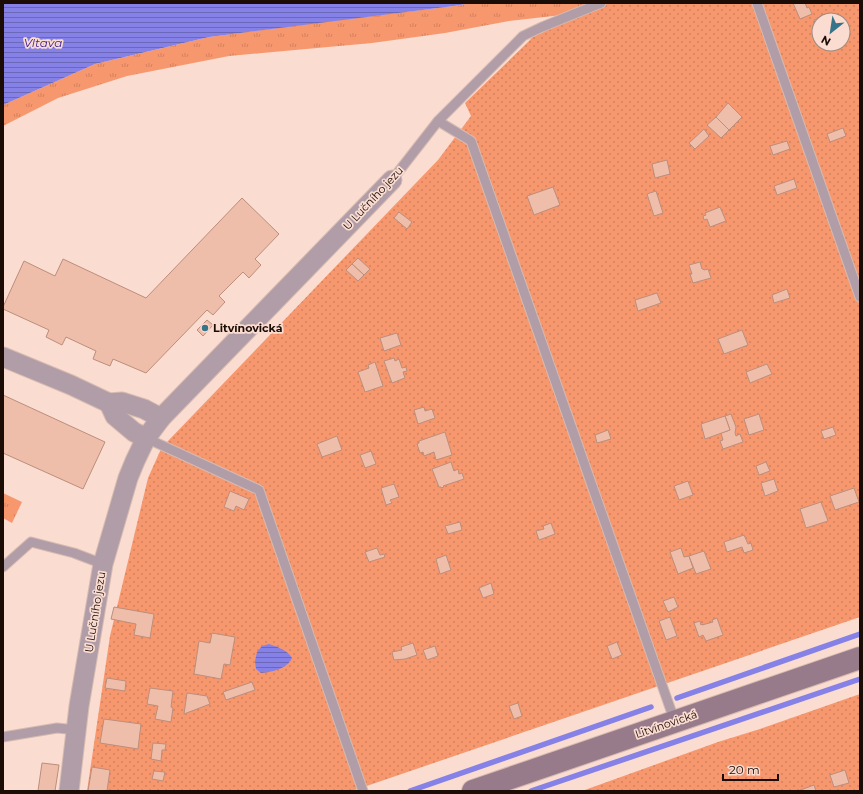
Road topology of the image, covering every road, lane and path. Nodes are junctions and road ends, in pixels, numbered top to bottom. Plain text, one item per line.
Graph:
1 (601, 3) edge
2 (757, 3) edge
3 (438, 121) junction
4 (392, 180) joint
5 (860, 297) edge
6 (3, 357) edge
7 (108, 403) junction
8 (161, 418) junction
9 (146, 438) junction
10 (103, 564) junction
11 (3, 567) edge
12 (860, 658) edge
13 (674, 722) junction
14 (76, 730) junction
15 (3, 737) edge
16 (70, 791) edge
17 (363, 791) edge
18 (473, 791) edge

1 - 3 lane, U Lučního jezu
2 - 5 lane
3 - 4 lane, U Lučního jezu
3 - 13 lane
4 - 8 street, U Lučního jezu
6 - 7 street
7 - 8 street
7 - 9 street
8 - 9 street, U Lučního jezu
9 - 10 street, U Lučního jezu
9 - 17 lane
10 - 11 lane
10 - 14 street, U Lučního jezu
12 - 13 main road, Litvínovická
13 - 18 main road, Litvínovická
14 - 15 lane
14 - 16 street, U Lučního jezu

